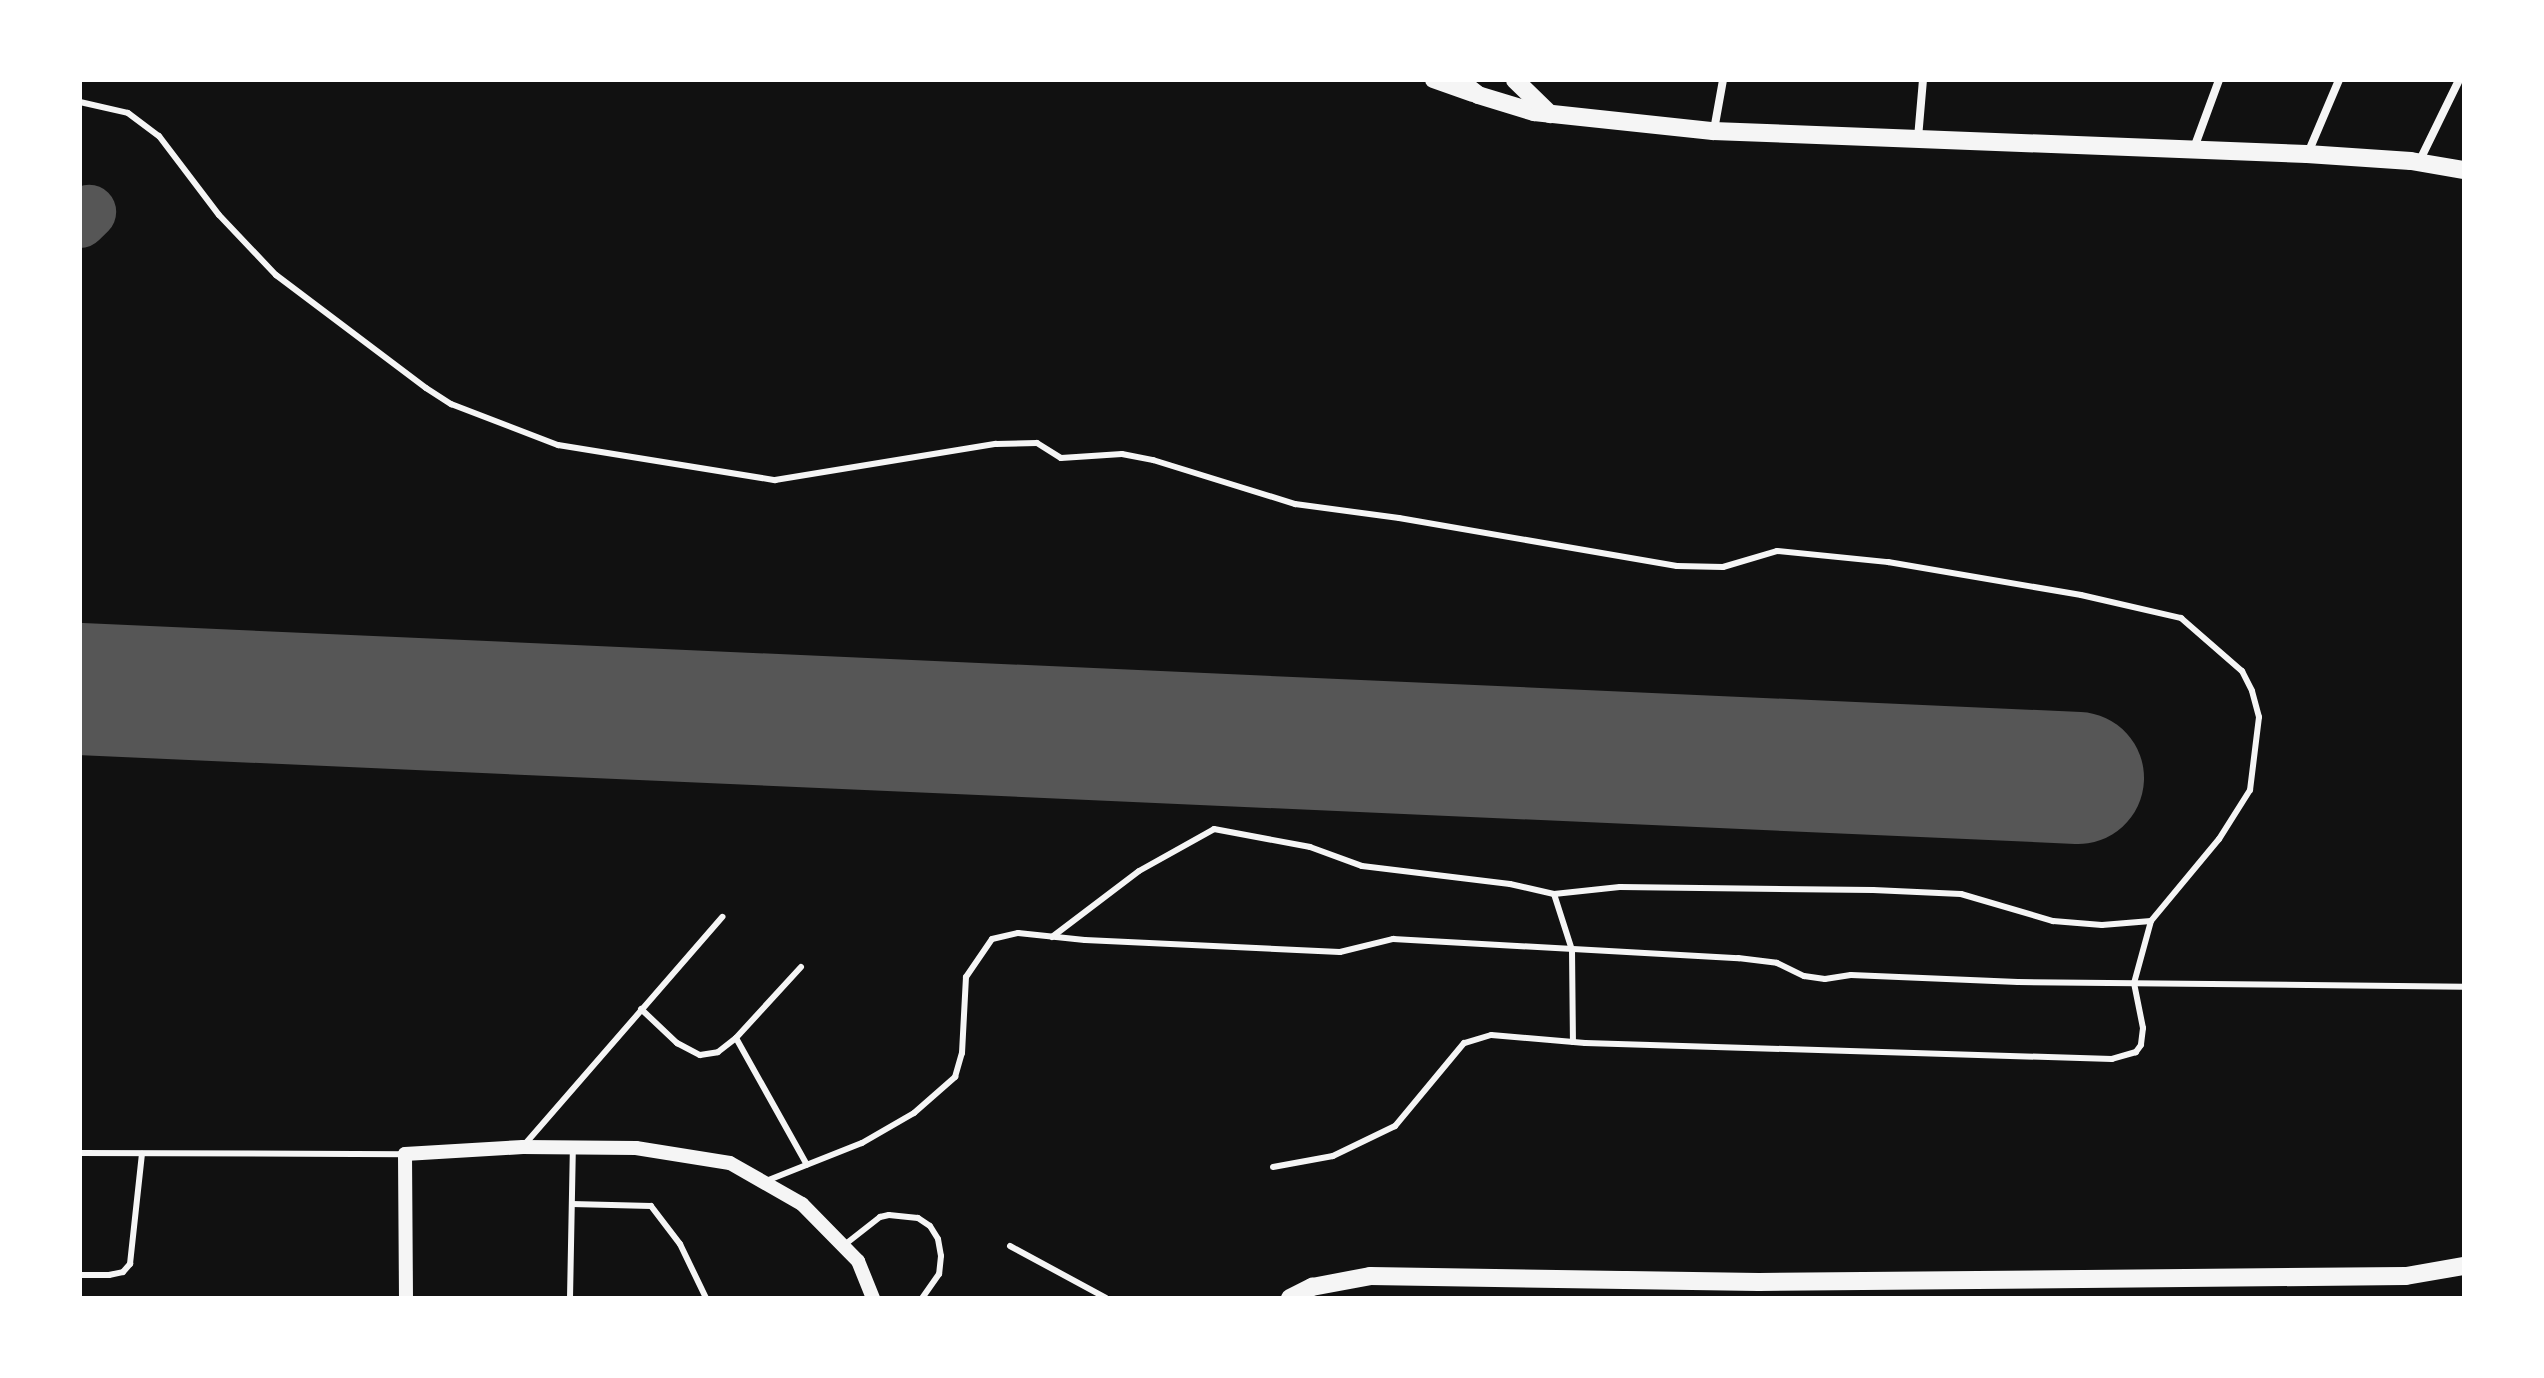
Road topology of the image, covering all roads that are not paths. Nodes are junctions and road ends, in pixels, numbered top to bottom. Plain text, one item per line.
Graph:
1 (1433, 80) edge
2 (1459, 80) edge
3 (1515, 80) edge
4 (1723, 80) edge
5 (1923, 80) edge
6 (2219, 80) edge
7 (2339, 80) edge
8 (2459, 80) edge
9 (1478, 95) junction
10 (80, 102) edge
11 (1550, 114) junction
12 (1713, 131) junction
13 (1918, 138) junction
14 (2194, 149) junction
15 (2307, 154) junction
16 (2419, 162) junction
17 (2464, 170) edge
18 (1554, 894) junction
19 (722, 917) dead end
20 (2151, 921) junction
21 (1052, 937) junction
22 (1572, 950) junction
23 (801, 967) dead end
24 (2134, 983) junction
25 (2464, 987) edge
26 (641, 1009) junction
27 (736, 1038) junction
28 (1573, 1042) junction
29 (523, 1147) junction
30 (573, 1147) junction
31 (80, 1153) edge
32 (142, 1154) junction
33 (405, 1154) junction
34 (807, 1165) junction
35 (1273, 1167) dead end
36 (764, 1182) junction
37 (572, 1204) junction
38 (843, 1246) junction
39 (1010, 1246) dead end
40 (2464, 1266) edge
41 (80, 1275) edge
42 (406, 1298) edge
43 (570, 1298) edge
44 (706, 1298) edge
45 (873, 1298) edge
46 (922, 1298) edge
47 (1106, 1298) edge
48 (1290, 1298) edge

1 - 9 main road
2 - 9 main road
3 - 11 main road
4 - 12 street
5 - 13 street
6 - 14 street
7 - 15 street
8 - 16 street
9 - 11 main road
10 - 20 lane
11 - 12 main road
12 - 13 main road
13 - 14 main road
14 - 15 main road
15 - 16 main road
16 - 17 main road
18 - 20 lane
18 - 21 lane
18 - 22 lane
19 - 26 lane
20 - 24 lane
21 - 22 lane
21 - 34 lane
22 - 24 lane
22 - 28 lane
23 - 27 lane
24 - 25 lane
24 - 28 lane
26 - 27 lane
26 - 29 lane
27 - 34 lane
28 - 35 lane
29 - 30 street
29 - 33 street
30 - 36 street
30 - 37 lane
31 - 32 lane
32 - 33 lane
32 - 41 lane
33 - 42 street
34 - 36 lane
36 - 38 street
37 - 43 lane
37 - 44 lane
38 - 45 street
38 - 46 lane
39 - 47 lane
40 - 48 main road

